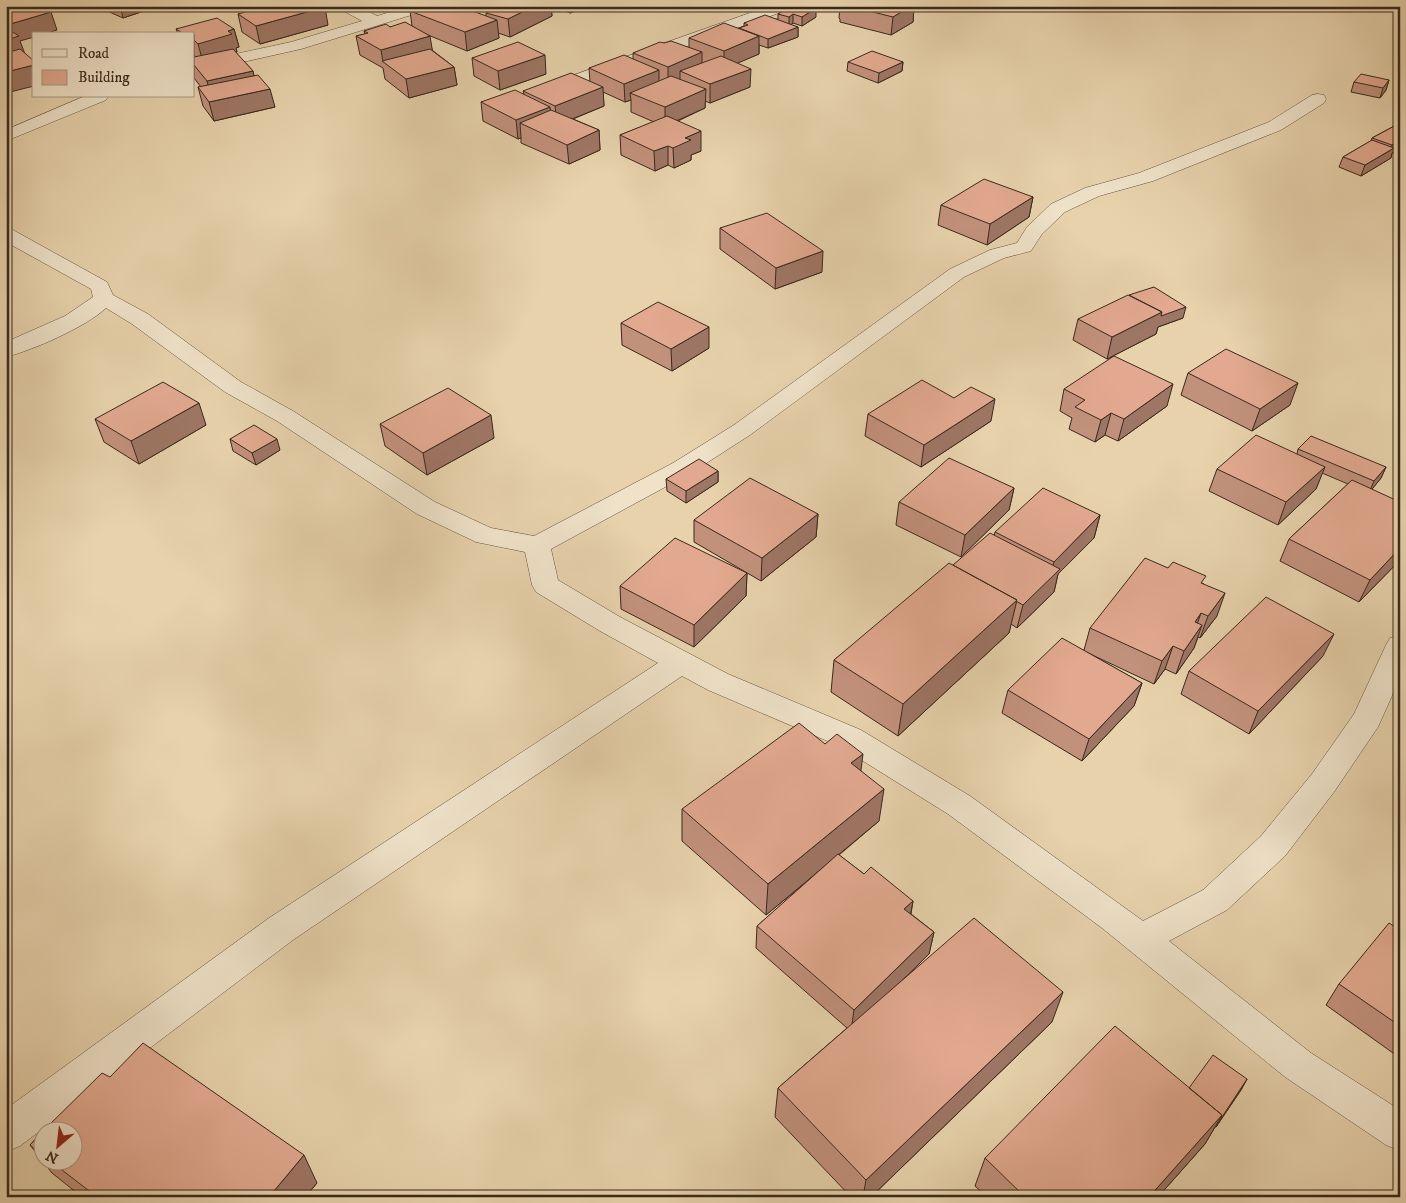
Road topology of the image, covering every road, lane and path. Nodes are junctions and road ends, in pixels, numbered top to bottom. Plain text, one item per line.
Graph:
1 (345, 6) edge
2 (426, 6) edge
3 (785, 6) edge
4 (375, 21) junction
5 (195, 68) edge
6 (532, 96) edge
7 (95, 98) edge
8 (1318, 99) dead end
9 (6, 136) edge
10 (6, 234) edge
11 (104, 298) junction
12 (6, 350) edge
13 (537, 545) junction
14 (1400, 645) edge
15 (681, 662) junction
16 (1141, 939) junction
17 (1400, 1132) edge
18 (6, 1133) edge

1 - 4 street
2 - 4 street
3 - 6 street
4 - 5 street
7 - 9 street
8 - 13 street
10 - 11 street
11 - 12 street
11 - 13 street
13 - 15 street
14 - 16 street
15 - 16 street
15 - 18 street
16 - 17 street

